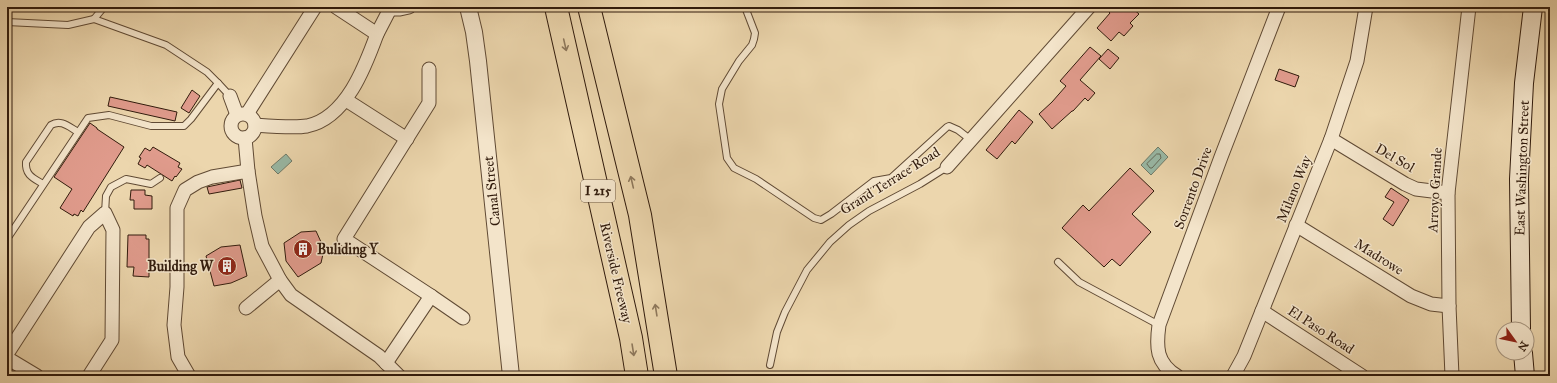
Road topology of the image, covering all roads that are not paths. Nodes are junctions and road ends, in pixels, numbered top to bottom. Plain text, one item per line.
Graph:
1 (104, 7) edge
2 (315, 7) edge
3 (336, 7) edge
4 (409, 7) edge
5 (468, 7) edge
6 (556, 7) edge
7 (589, 7) edge
8 (745, 7) edge
9 (1089, 7) edge
10 (1279, 7) edge
11 (1366, 7) edge
12 (1469, 7) edge
13 (1533, 7) edge
14 (391, 8) edge
15 (94, 19) junction
16 (7, 22) edge
17 (377, 34) junction
18 (429, 69) dead end
19 (218, 84) junction
20 (230, 96) joint
21 (346, 100) junction
22 (242, 115) junction
23 (255, 125) junction
24 (78, 132) junction
25 (245, 138) junction
26 (1331, 138) junction
27 (407, 139) junction
28 (971, 140) junction
29 (947, 167) joint
30 (248, 171) junction
31 (160, 178) dead end
32 (43, 184) junction
33 (1448, 193) junction
34 (105, 213) junction
35 (1296, 225) junction
36 (7, 239) edge
37 (1058, 262) dead end
38 (280, 280) junction
39 (431, 296) junction
40 (1449, 306) junction
41 (246, 308) dead end
42 (1262, 311) junction
43 (463, 318) dead end
44 (1521, 321) edge
45 (1159, 325) junction
46 (7, 354) edge
47 (7, 358) edge
48 (1524, 361) edge
49 (386, 363) junction
50 (770, 364) dead end
51 (36, 376) edge
52 (89, 376) edge
53 (189, 376) edge
54 (399, 376) edge
55 (511, 376) edge
56 (637, 376) edge
57 (666, 376) edge
58 (1177, 376) edge
59 (1233, 376) edge
60 (1362, 376) edge
61 (1452, 376) edge
62 (1525, 376) edge

1 - 15 lane
2 - 22 street
3 - 17 street
4 - 14 street
5 - 55 street, Canal Street
6 -> 56 highway, Riverside Freeway / I 215
57 -> 7 highway, I 215
8 - 28 lane
9 - 28 street, Grand Terrace Road
10 - 45 street, Sorrento Drive
11 - 26 street, Milano Way
12 - 33 street, Arroyo Grande
13 - 44 main road, East Washington Street
14 - 17 street
15 - 16 lane
15 - 19 lane
17 - 21 street
18 - 27 street
19 - 20 lane
19 - 24 lane
20 - 22 street
21 - 23 street
21 - 27 street
22 - 23 street
22 - 25 street
23 - 25 street
24 - 32 lane
24 - 32 lane
25 - 30 street
26 - 33 street, Del Sol
26 - 35 street, Milano Way
27 - 39 street
28 - 29 street, Grand Terrace Road
29 - 50 lane, Grand Terrace Road
30 - 38 street
30 - 53 street
31 - 34 lane
32 - 36 lane
33 - 40 street, Arroyo Grande
34 - 46 street
34 - 52 street
35 - 40 street, Madrowe
35 - 42 street, Milano Way
37 - 45 lane
38 - 41 street
38 - 49 street
39 - 43 street
39 - 49 street
40 - 61 street, Arroyo Grande
42 - 59 street, Milano Way
42 - 60 street, El Paso Road
45 - 58 street, Sorrento Drive
47 - 51 street
48 - 62 main road
49 - 54 street

